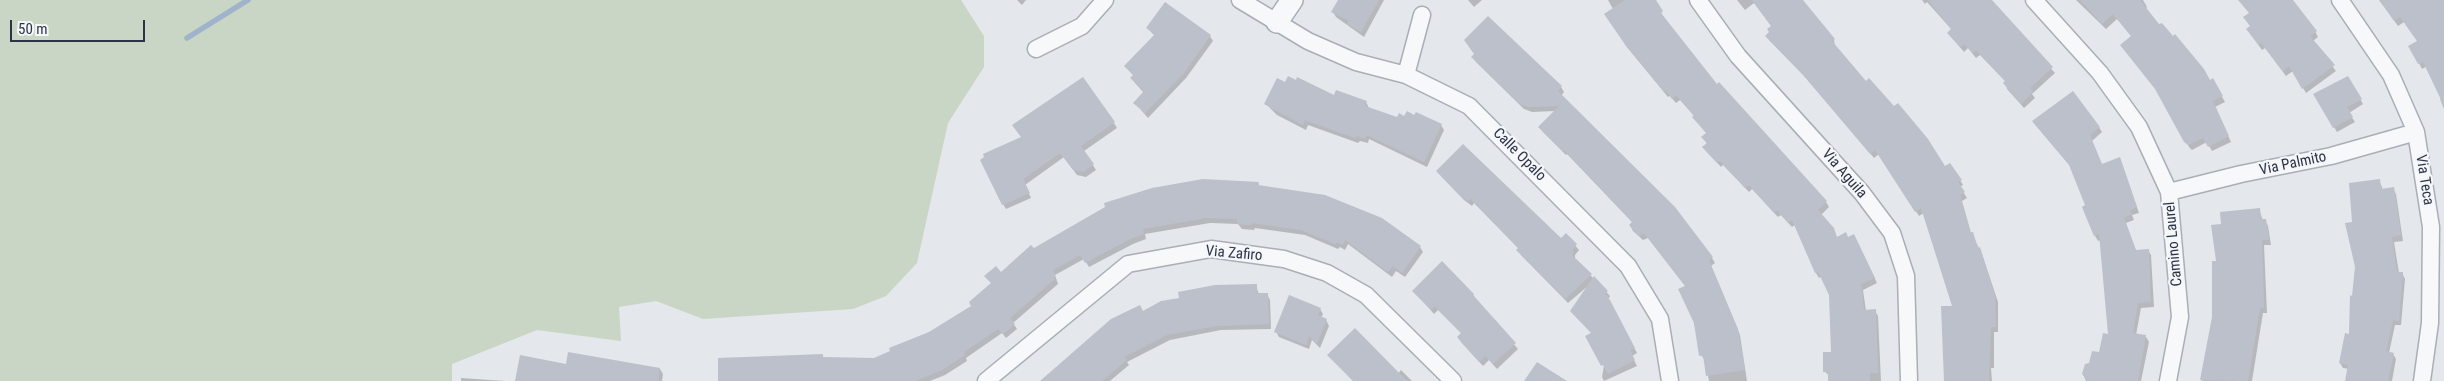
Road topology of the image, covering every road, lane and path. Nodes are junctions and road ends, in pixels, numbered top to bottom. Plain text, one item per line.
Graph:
1 (1105, 0) edge
2 (1240, 0) edge
3 (1292, 0) edge
4 (1698, 0) edge
5 (2034, 0) edge
6 (2340, 0) edge
7 (1422, 15) dead end
8 (1277, 22) junction
9 (1036, 49) dead end
10 (1406, 75) junction
11 (2416, 132) junction
12 (2170, 192) junction
13 (986, 381) edge
14 (1453, 381) edge
15 (1670, 381) edge
16 (1908, 381) edge
17 (2168, 381) edge
18 (2422, 381) edge

1 - 9 street
2 - 8 street, Calle Opalo
3 - 8 street
4 - 16 street, Via Aguila
5 - 12 street, Camino Laurel
6 - 11 street, Via Teca
7 - 10 street
8 - 10 street, Calle Opalo
10 - 15 street, Calle Opalo
11 - 12 street, Via Palmito
11 - 18 street, Via Teca
12 - 17 street, Camino Laurel
13 - 14 street, Via Zafiro

